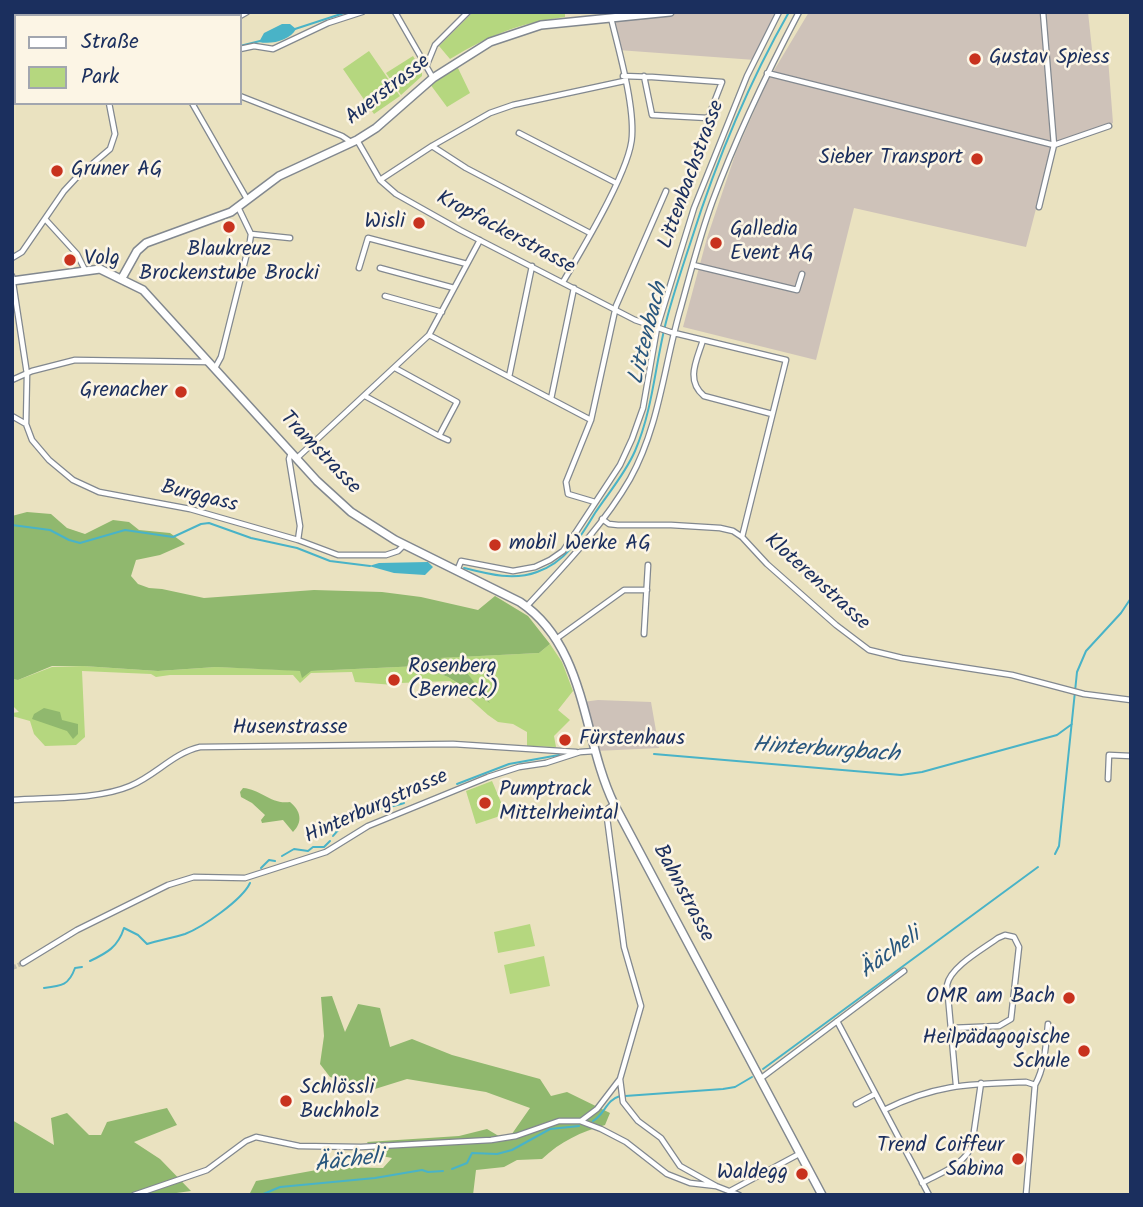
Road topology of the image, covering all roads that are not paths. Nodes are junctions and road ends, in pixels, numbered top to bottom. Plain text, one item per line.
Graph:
1 (362, 12) edge
2 (395, 12) edge
3 (468, 12) edge
4 (670, 12) edge
5 (779, 12) edge
6 (799, 12) edge
7 (1042, 12) edge
8 (611, 18) junction
9 (242, 49) edge
10 (426, 67) junction
11 (767, 73) junction
12 (644, 76) junction
13 (433, 78) junction
14 (624, 79) junction
15 (242, 97) edge
16 (109, 105) edge
17 (193, 105) edge
18 (1109, 126) dead end
19 (519, 134) dead end
20 (354, 141) junction
21 (1054, 145) junction
22 (432, 146) junction
23 (380, 180) junction
24 (616, 183) junction
25 (666, 191) dead end
26 (247, 199) junction
27 (238, 207) junction
28 (1039, 207) dead end
29 (46, 220) junction
30 (251, 233) junction
31 (590, 233) junction
32 (290, 238) dead end
33 (480, 240) junction
34 (12, 258) edge
35 (467, 264) junction
36 (693, 265) junction
37 (532, 266) junction
38 (359, 268) dead end
39 (380, 268) dead end
40 (85, 270) junction
41 (802, 274) dead end
42 (122, 278) junction
43 (12, 279) edge
44 (563, 282) junction
45 (454, 288) junction
46 (574, 288) junction
47 (385, 296) dead end
48 (615, 310) junction
49 (442, 312) junction
50 (659, 329) junction
51 (672, 332) junction
52 (429, 335) junction
53 (703, 340) junction
54 (212, 365) junction
55 (395, 368) junction
56 (27, 374) junction
57 (509, 377) junction
58 (12, 380) edge
59 (365, 397) junction
60 (551, 399) junction
61 (772, 414) junction
62 (12, 415) edge
63 (591, 420) junction
64 (26, 424) junction
65 (439, 436) junction
66 (448, 440) dead end
67 (294, 456) junction
68 (595, 502) junction
69 (603, 520) junction
70 (742, 537) junction
71 (298, 540) junction
72 (404, 545) junction
73 (648, 565) dead end
74 (457, 571) junction
75 (647, 590) junction
76 (527, 606) junction
77 (644, 634) dead end
78 (555, 640) junction
79 (1131, 700) edge
80 (596, 751) junction
81 (580, 752) junction
82 (1131, 756) edge
83 (1108, 779) dead end
84 (12, 800) edge
85 (614, 804) junction
86 (23, 963) tunnel mouth
87 (904, 971) dead end
88 (837, 1021) junction
89 (1048, 1024) dead end
90 (951, 1028) junction
91 (620, 1079) junction
92 (760, 1079) junction
93 (981, 1083) junction
94 (1035, 1084) junction
95 (956, 1085) junction
96 (875, 1094) junction
97 (856, 1104) dead end
98 (884, 1110) junction
99 (580, 1121) junction
100 (800, 1153) junction
101 (922, 1183) junction
102 (716, 1186) junction
103 (729, 1191) junction
104 (134, 1195) edge
105 (739, 1195) edge
106 (822, 1195) edge
107 (929, 1195) edge
108 (1026, 1195) edge

1 - 9 street
2 - 10 street
3 - 10 street
4 - 8 main road, Auerstrasse
5 - 50 street, Littenbachstrasse
6 - 11 street
7 - 21 street
8 - 13 main road, Auerstrasse
8 - 14 street
10 - 13 street
11 - 21 street
11 - 36 street
12 - 12 street
12 - 14 street
13 - 20 main road, Auerstrasse
14 - 22 street
14 - 24 street
15 - 20 street
16 - 29 street
17 - 26 street
18 - 21 street
19 - 24 street
20 - 23 street, Kropfackerstrasse
20 - 26 main road, Auerstrasse
21 - 28 street
22 - 23 street
22 - 31 street
23 - 33 street, Kropfackerstrasse
24 - 31 street
25 - 48 street
26 - 27 main road, Auerstrasse
27 - 30 street
27 - 42 main road, Auerstrasse
29 - 34 street
29 - 40 street
30 - 32 street
30 - 54 street
31 - 44 street
33 - 35 street
33 - 37 street, Kropfackerstrasse
35 - 38 street
35 - 45 street
36 - 41 street
36 - 51 street
37 - 44 street, Kropfackerstrasse
37 - 57 street
39 - 45 street
40 - 42 main road, Tramstrasse
40 - 43 main road, Tramstrasse
42 - 54 main road, Tramstrasse
43 - 56 street
44 - 46 street, Kropfackerstrasse
45 - 49 street
46 - 48 street, Kropfackerstrasse
46 - 60 street
47 - 49 street
48 - 50 street, Kropfackerstrasse
48 - 63 street
49 - 52 street
50 - 51 street, Kropfackerstrasse
50 - 68 street, Littenbachstrasse
51 - 53 street, Kropfackerstrasse
51 - 69 street
52 - 55 street
52 - 57 street
53 - 61 street
53 - 61 street, Kropfackerstrasse
54 - 56 street
54 - 67 main road, Tramstrasse
55 - 59 street
55 - 65 street
56 - 58 street
56 - 64 street
57 - 60 street
59 - 65 street
59 - 67 street
60 - 63 street
61 - 70 street
62 - 64 street, Burggass
63 - 68 street
64 - 71 street, Burggass
65 - 66 street
67 - 71 street
67 - 72 main road, Tramstrasse
68 - 74 street, Littenbachstrasse
69 - 70 street, Kloterenstrasse
69 - 76 street
70 - 79 street, Kloterenstrasse
71 - 72 street, Burggass
72 - 74 main road, Tramstrasse
73 - 75 street
74 - 76 main road, Tramstrasse
75 - 77 street
75 - 78 street
76 - 78 main road, Bahnstrasse
78 - 80 main road, Bahnstrasse
80 - 81 street, Hinterburgstrasse
80 - 85 main road, Bahnstrasse
81 - 84 street, Husenstrasse
81 - 86 street, Hinterburgstrasse
82 - 83 street
85 - 91 street
85 - 92 main road, Bahnstrasse
87 - 88 street
88 - 92 street
88 - 96 street
89 - 94 street
90 - 90 street
90 - 95 street
91 - 99 street
91 - 102 street
92 - 100 main road, Bahnstrasse
93 - 94 street
93 - 95 street
93 - 101 street
94 - 108 street
95 - 98 street
96 - 97 street
96 - 98 street
98 - 101 street
99 - 102 street
99 - 104 street
100 - 103 street
100 - 106 main road, Bahnstrasse
101 - 107 street
102 - 103 street
103 - 105 street

